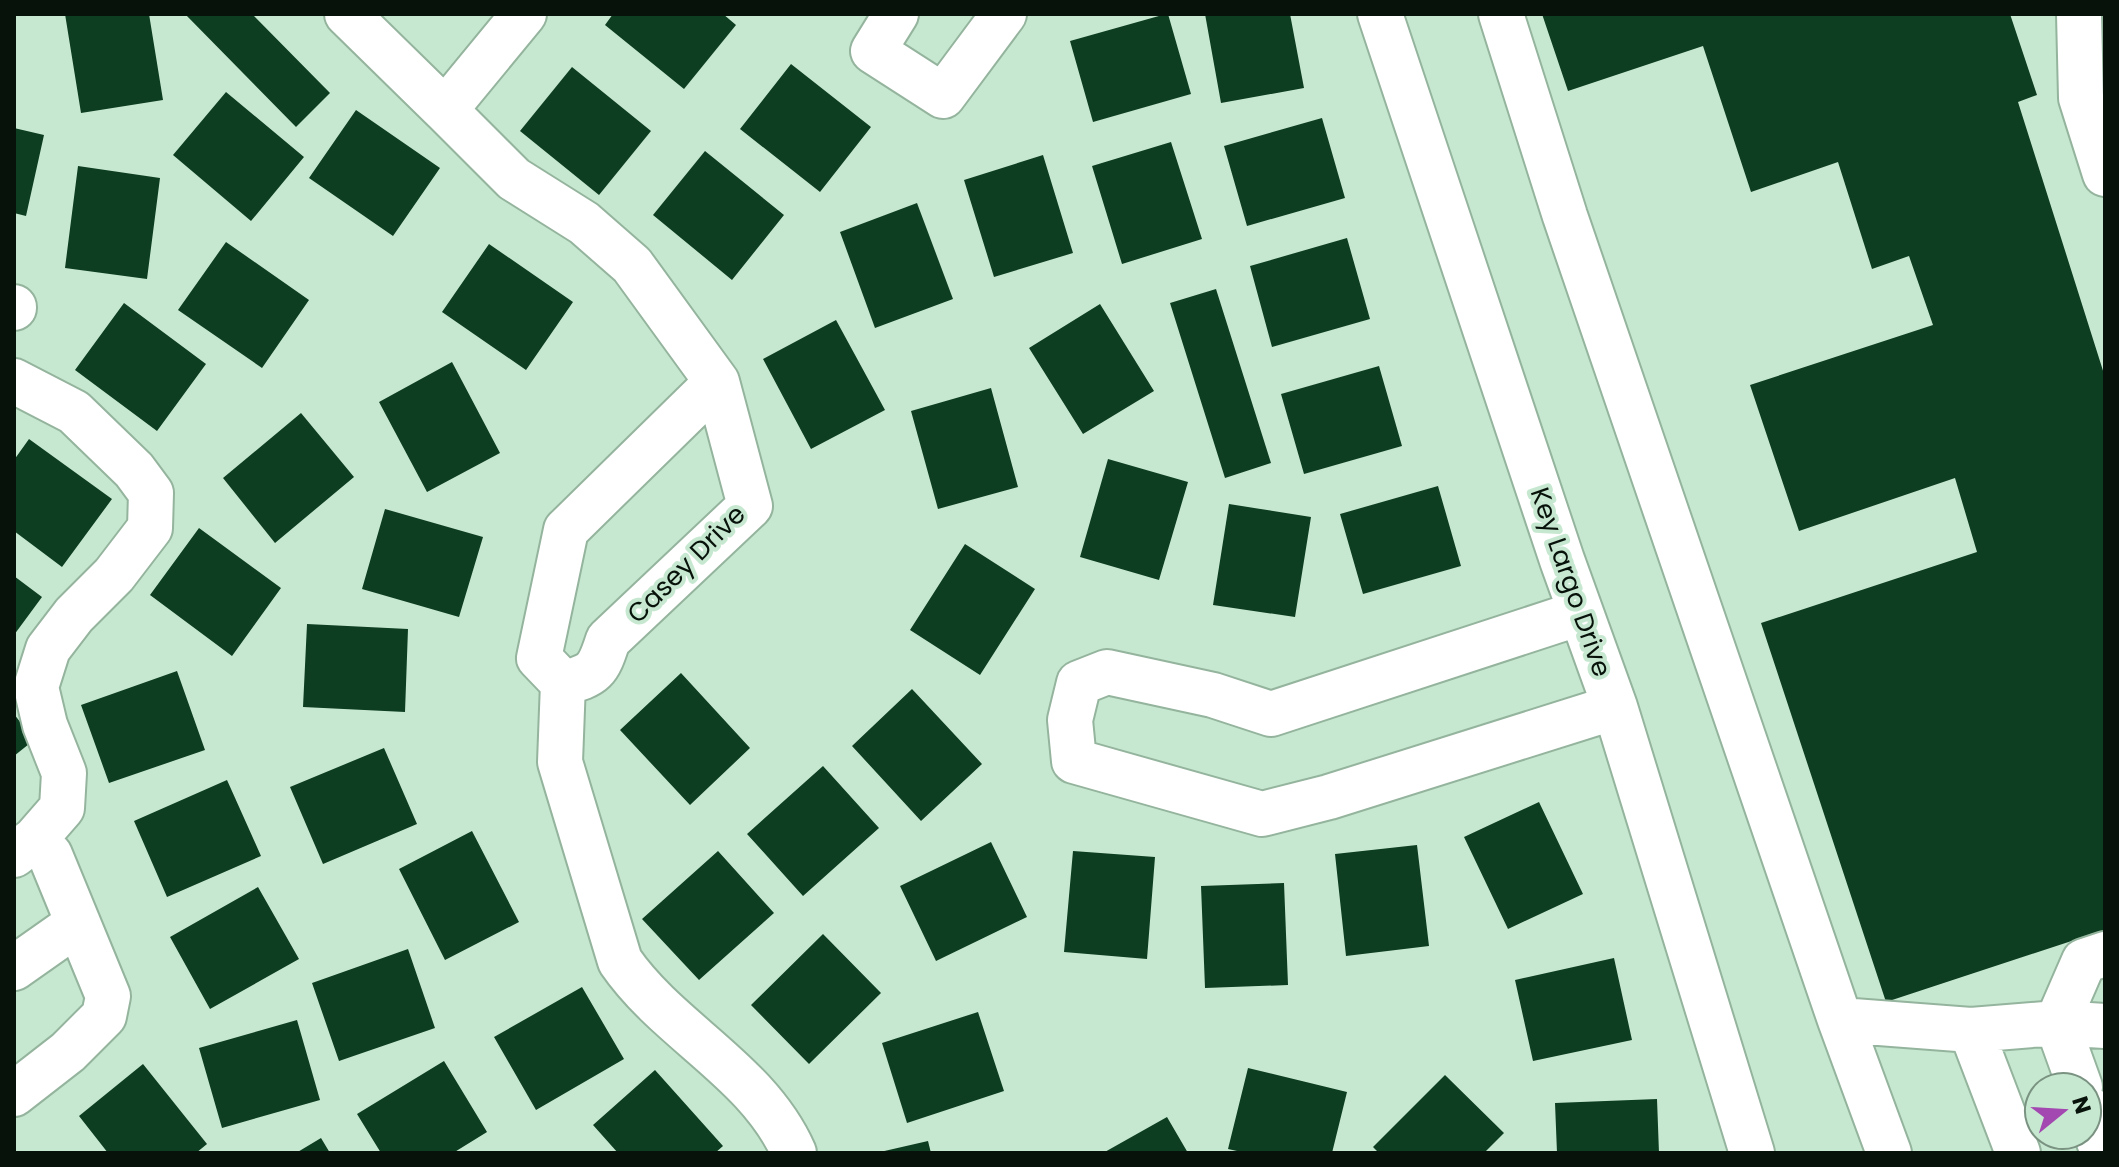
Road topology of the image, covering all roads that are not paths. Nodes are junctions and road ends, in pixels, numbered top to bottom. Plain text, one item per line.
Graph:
1 (524, 14) edge
2 (896, 14) edge
3 (1004, 14) edge
4 (1380, 14) edge
5 (1501, 14) edge
6 (2079, 14) edge
7 (366, 20) edge
8 (445, 110) junction
9 (2105, 174) edge
10 (14, 381) edge
11 (717, 382) junction
12 (1580, 613) junction
13 (563, 683) junction
14 (1615, 707) junction
15 (25, 847) edge
16 (78, 923) junction
17 (2105, 954) edge
18 (14, 968) edge
19 (1840, 1020) junction
20 (2057, 1023) junction
21 (2105, 1026) edge
22 (1971, 1030) junction
23 (2074, 1071) edge
24 (14, 1094) edge
25 (794, 1153) edge
26 (1752, 1153) edge
27 (1889, 1153) edge
28 (2018, 1153) edge

1 - 8 street
2 - 3 street
4 - 12 street, Key Largo Drive
5 - 19 street
6 - 9 street
7 - 8 street, Casey Drive
8 - 11 street, Casey Drive
10 - 15 street
11 - 13 street
11 - 13 street, Casey Drive
12 - 14 street, Key Largo Drive
12 - 14 street
13 - 25 street
14 - 26 street, Key Largo Drive
15 - 16 street
16 - 18 street
16 - 24 street
17 - 20 street
19 - 22 street
19 - 27 street
20 - 21 street
20 - 22 street
20 - 23 street
22 - 28 street

